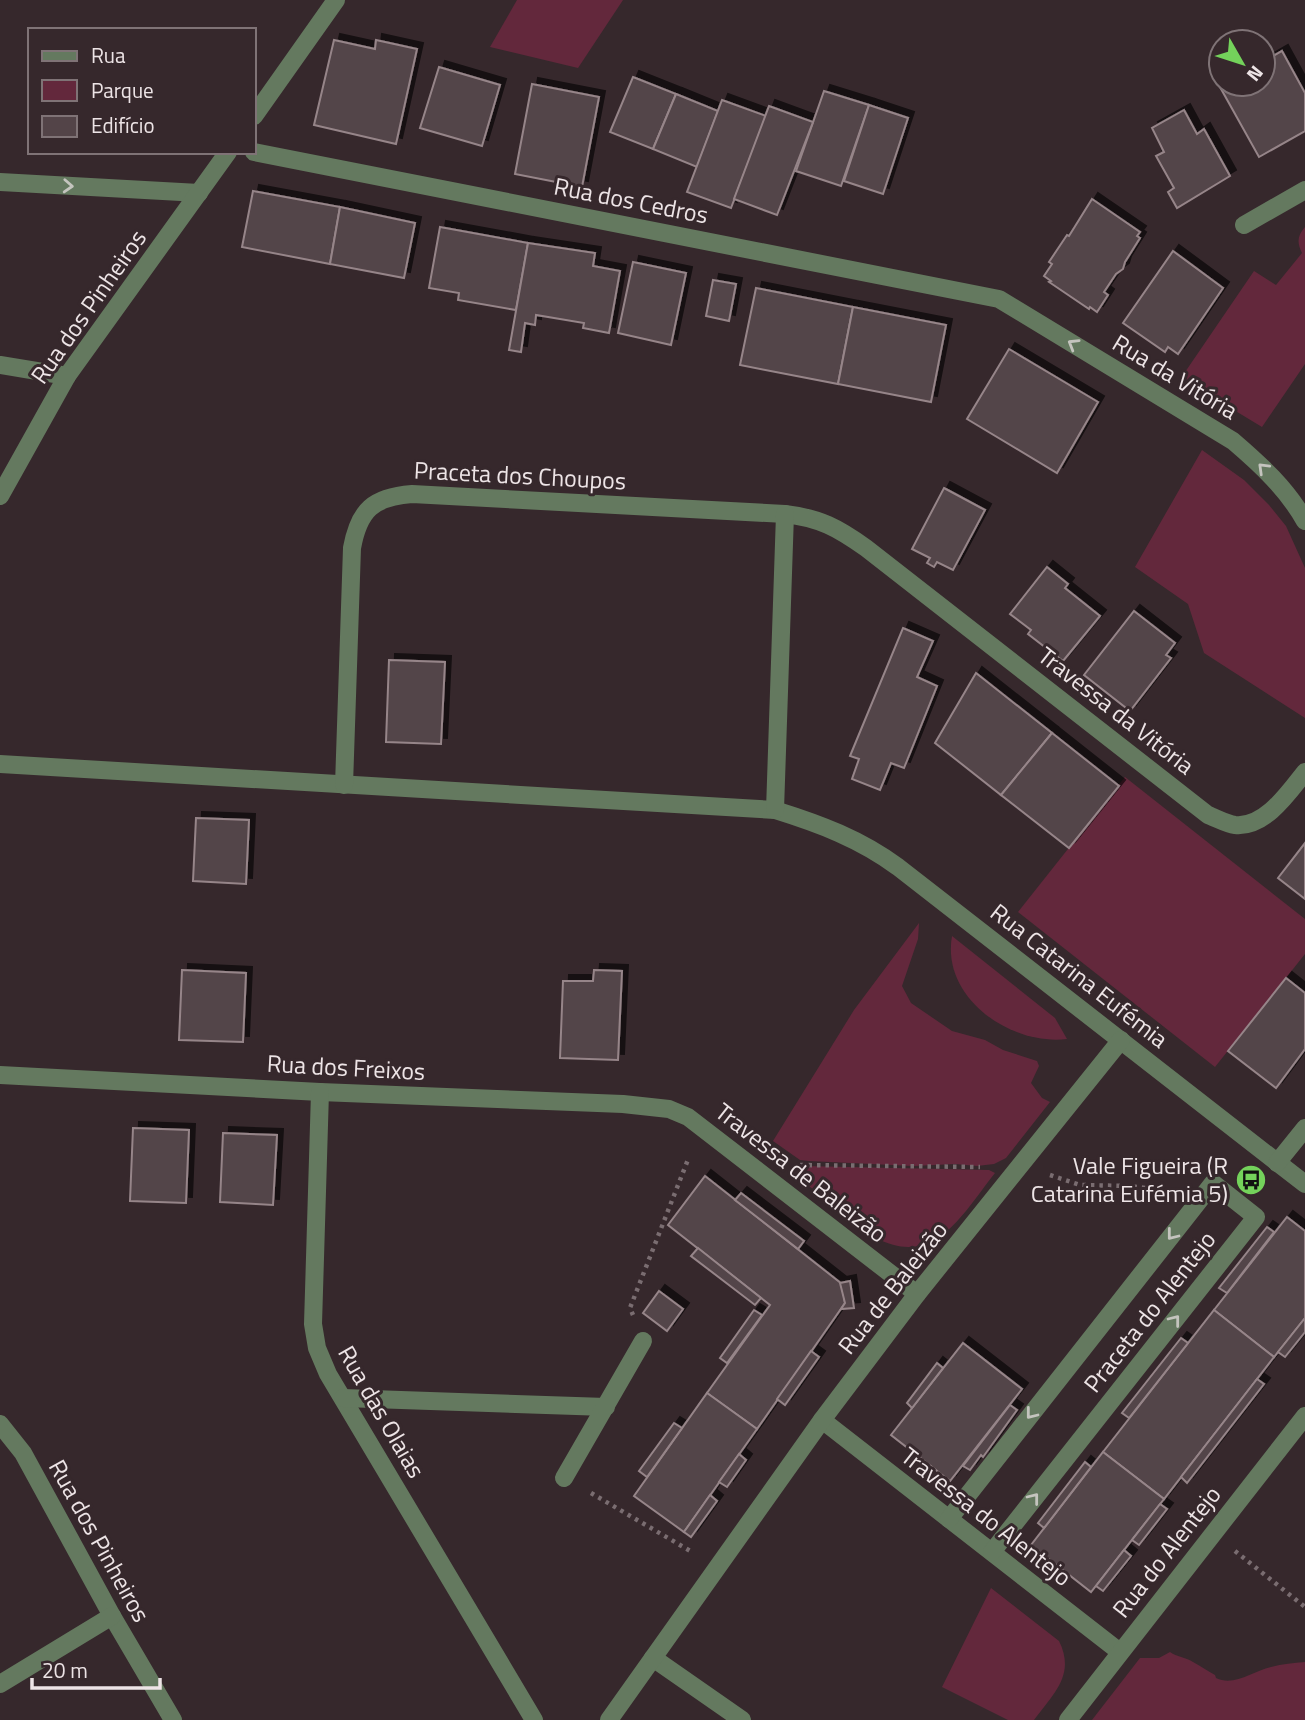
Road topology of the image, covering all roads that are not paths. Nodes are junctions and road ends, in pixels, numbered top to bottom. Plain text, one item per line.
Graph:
1 (334, 3) edge
2 (256, 113) edge
3 (256, 152) edge
4 (227, 154) edge
5 (0, 182) edge
6 (1305, 190) edge
7 (200, 193) junction
8 (1244, 225) dead end
9 (999, 299) joint
10 (0, 365) edge
11 (67, 376) junction
12 (0, 496) edge
13 (785, 514) junction
14 (1305, 521) edge
15 (898, 573) joint
16 (0, 764) edge
17 (1305, 772) edge
18 (344, 785) junction
19 (775, 810) junction
20 (1121, 1040) junction
21 (0, 1075) edge
22 (320, 1092) junction
23 (695, 1122) joint
24 (1305, 1128) edge
25 (1278, 1163) junction
26 (1305, 1184) edge
27 (917, 1294) junction
28 (643, 1341) road end
29 (343, 1398) junction
30 (606, 1407) junction
31 (1305, 1416) edge
32 (822, 1420) junction
33 (0, 1424) edge
34 (564, 1478) road end
35 (949, 1519) junction
36 (992, 1552) junction
37 (112, 1616) junction
38 (1120, 1652) junction
39 (653, 1658) junction
40 (0, 1684) edge
41 (173, 1720) edge
42 (534, 1720) edge
43 (609, 1720) edge
44 (742, 1720) edge
45 (1068, 1720) edge

1 - 2 street
3 - 9 street, Rua dos Cedros
4 - 7 street, Rua dos Pinheiros
5 -> 7 street
6 - 8 street
7 - 11 street, Rua dos Pinheiros
14 -> 9 street, Rua da Vitória
10 - 11 street
11 - 12 street, Rua dos Pinheiros
13 - 15 street, Praceta dos Choupos
13 - 18 street, Praceta dos Choupos
13 - 19 street
15 - 17 street, Travessa da Vitória
16 - 18 street
18 - 19 street
19 - 20 street, Rua Catarina Eufémia
20 - 25 street, Rua Catarina Eufémia
20 - 27 street, Rua de Baleizão
21 - 22 street, Rua dos Freixos
22 - 23 street, Rua dos Freixos
22 - 29 street, Rua das Olaias
23 - 27 street, Travessa de Baleizão
24 - 25 street
25 - 26 street, Rua Catarina Eufémia
27 - 32 street, Rua de Baleizão
28 - 30 street
29 - 30 street
29 - 42 street, Rua das Olaias
30 - 34 street
31 - 38 street, Rua do Alentejo
32 - 35 street, Travessa do Alentejo
32 - 39 street, Rua de Baleizão
33 - 37 street, Rua dos Pinheiros
35 - 36 street, Travessa do Alentejo
36 -> 35 street, Praceta do Alentejo
36 - 38 street, Travessa do Alentejo
37 - 40 street
37 - 41 street, Rua dos Pinheiros
38 - 45 street, Rua do Alentejo
39 - 43 street, Rua de Baleizão
39 - 44 street

